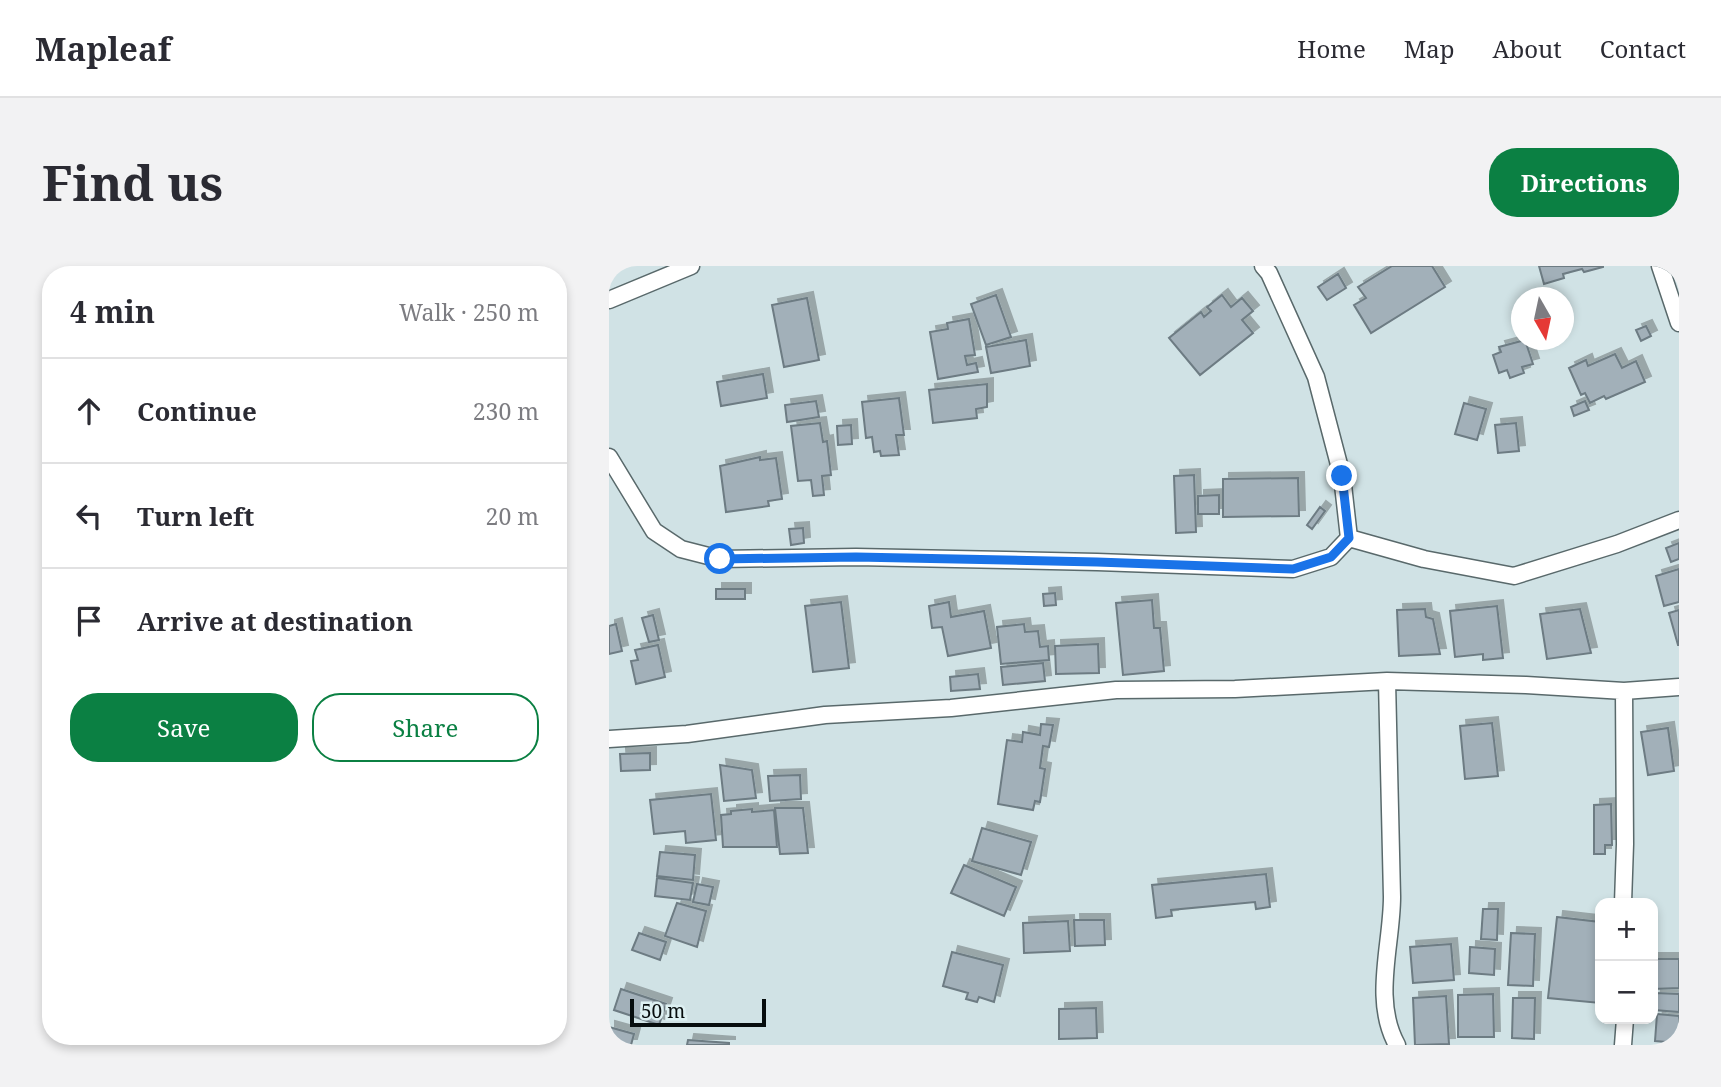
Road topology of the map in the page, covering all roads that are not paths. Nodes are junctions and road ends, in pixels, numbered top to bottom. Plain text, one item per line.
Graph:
1 (691, 266) edge
2 (1263, 266) edge
3 (1660, 266) edge
4 (609, 299) edge
5 (1676, 305) edge
6 (1679, 323) edge
7 (609, 457) edge
8 (1679, 520) edge
9 (1349, 538) junction
10 (1387, 681) junction
11 (1679, 687) edge
12 (1624, 691) junction
13 (609, 739) edge
14 (1623, 898) edge
15 (1625, 1024) edge
16 (1397, 1045) edge
17 (1623, 1045) edge

1 - 4 street
2 - 9 street
3 - 5 street
5 - 6 street
7 - 9 street
8 - 9 street
10 - 12 street
10 - 13 street
10 - 16 street
11 - 12 street
12 - 14 street
15 - 17 street

